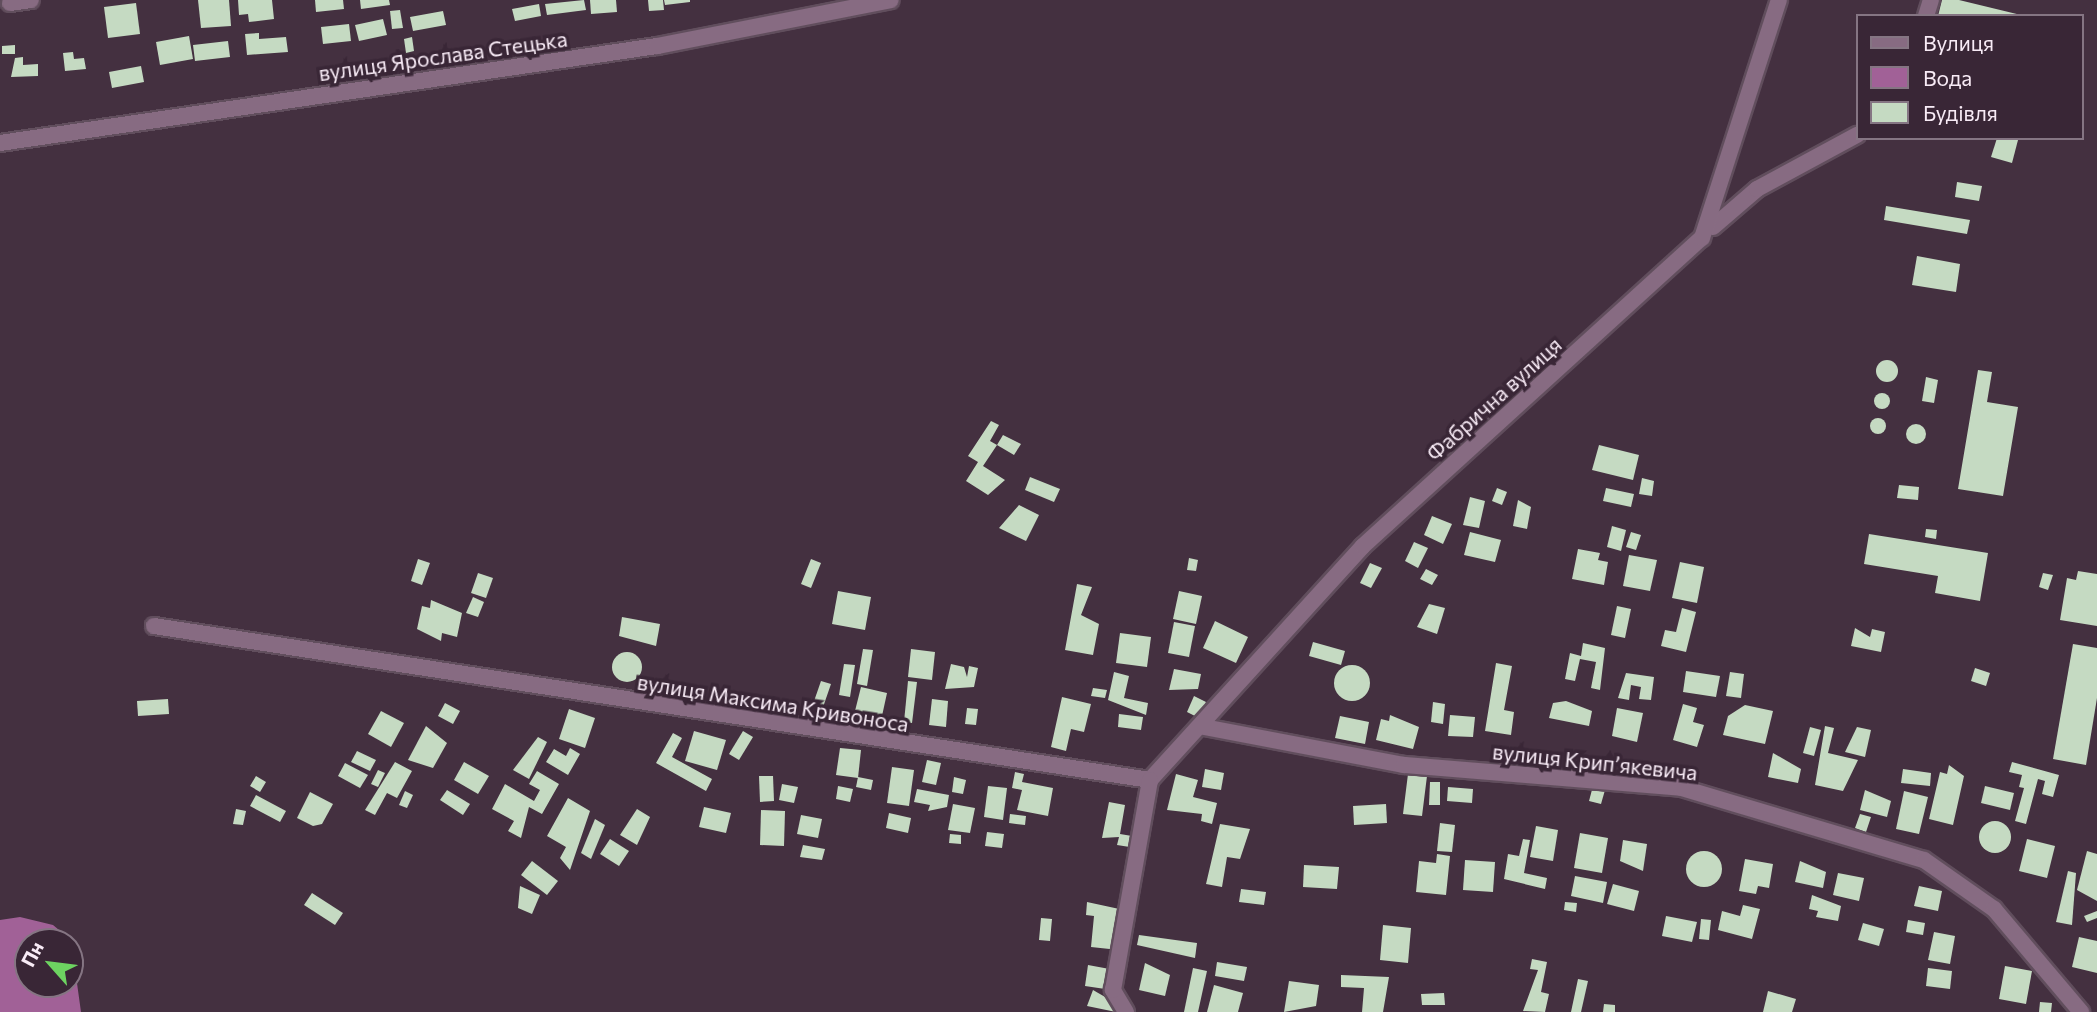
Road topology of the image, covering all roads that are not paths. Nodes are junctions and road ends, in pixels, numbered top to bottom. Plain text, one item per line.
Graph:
1 (31, 0) edge
2 (891, 0) edge
3 (1779, 0) edge
4 (10, 3) dead end
5 (1856, 136) edge
6 (0, 144) edge
7 (1702, 238) junction
8 (154, 626) dead end
9 (1204, 727) junction
10 (1150, 780) junction
11 (1126, 1012) edge
12 (2081, 1012) edge

1 - 4 street
2 - 6 street, вулиця Ярослава Стецька
3 - 7 street, Фабрична вулиця
5 - 7 street
7 - 9 street, Фабрична вулиця
8 - 10 street, вулиця Максима Кривоноса
9 - 10 street, Фабрична вулиця
9 - 12 street, вулиця Крипʼякевича
10 - 11 street

